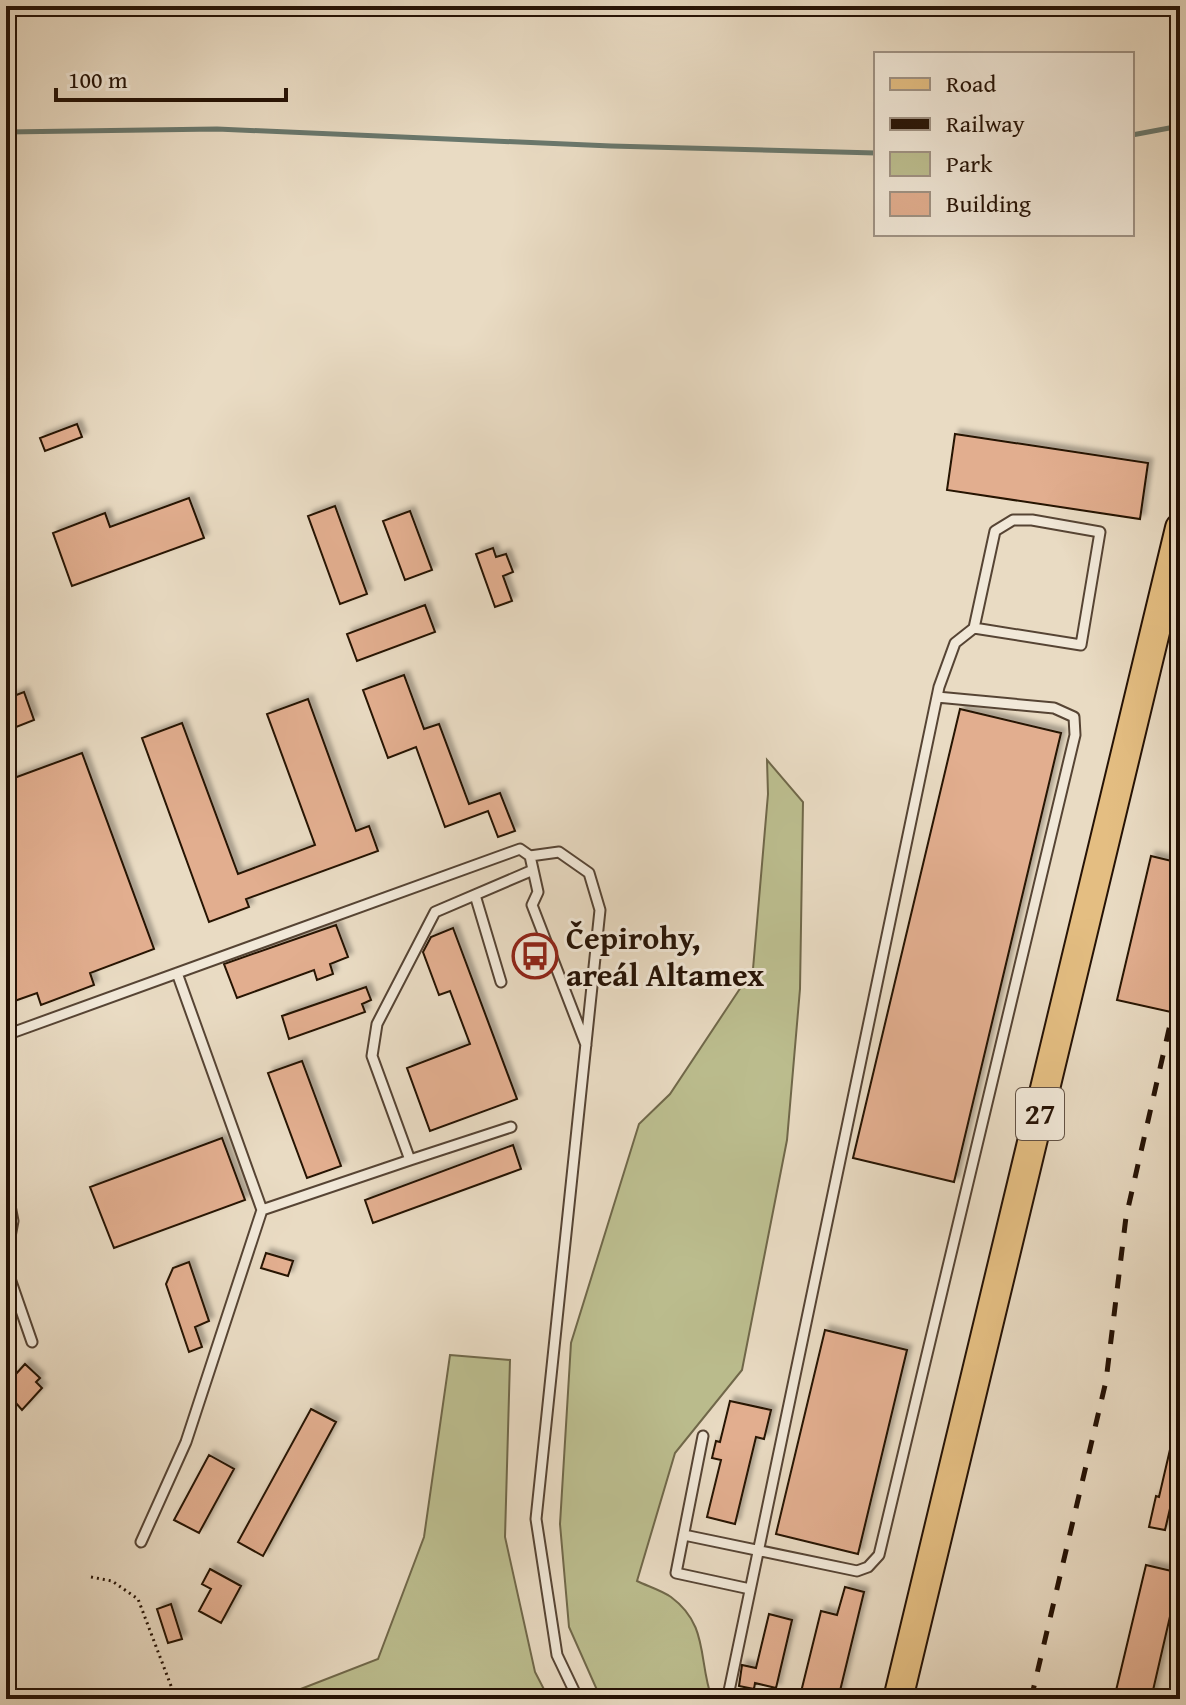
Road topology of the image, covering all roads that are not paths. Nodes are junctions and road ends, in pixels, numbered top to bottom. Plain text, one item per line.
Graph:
1 (1180, 528) edge
2 (974, 628) junction
3 (937, 697) junction
4 (530, 856) junction
5 (533, 870) junction
6 (475, 895) junction
7 (177, 973) junction
8 (501, 982) dead end
9 (6, 1035) edge
10 (586, 1045) junction
11 (511, 1127) dead end
12 (410, 1160) junction
13 (6, 1185) edge
14 (262, 1210) junction
15 (6, 1258) edge
16 (6, 1267) edge
17 (32, 1342) dead end
18 (703, 1436) dead end
19 (684, 1535) junction
20 (141, 1542) dead end
21 (758, 1550) junction
22 (750, 1589) junction
23 (578, 1699) edge
24 (730, 1699) edge
25 (898, 1699) edge

1 - 25 main road, 27
2 - 2 lane
2 - 3 lane
3 - 21 lane
3 - 21 lane
4 - 5 lane
4 - 7 lane
4 - 10 lane
5 - 6 lane
5 - 10 lane
6 - 8 lane
6 - 12 lane
7 - 9 lane
7 - 14 lane
10 - 23 lane
11 - 12 lane
12 - 14 lane
13 - 15 lane
14 - 20 lane
16 - 17 lane
18 - 19 lane
19 - 21 lane
19 - 22 lane
21 - 22 lane
22 - 24 lane

